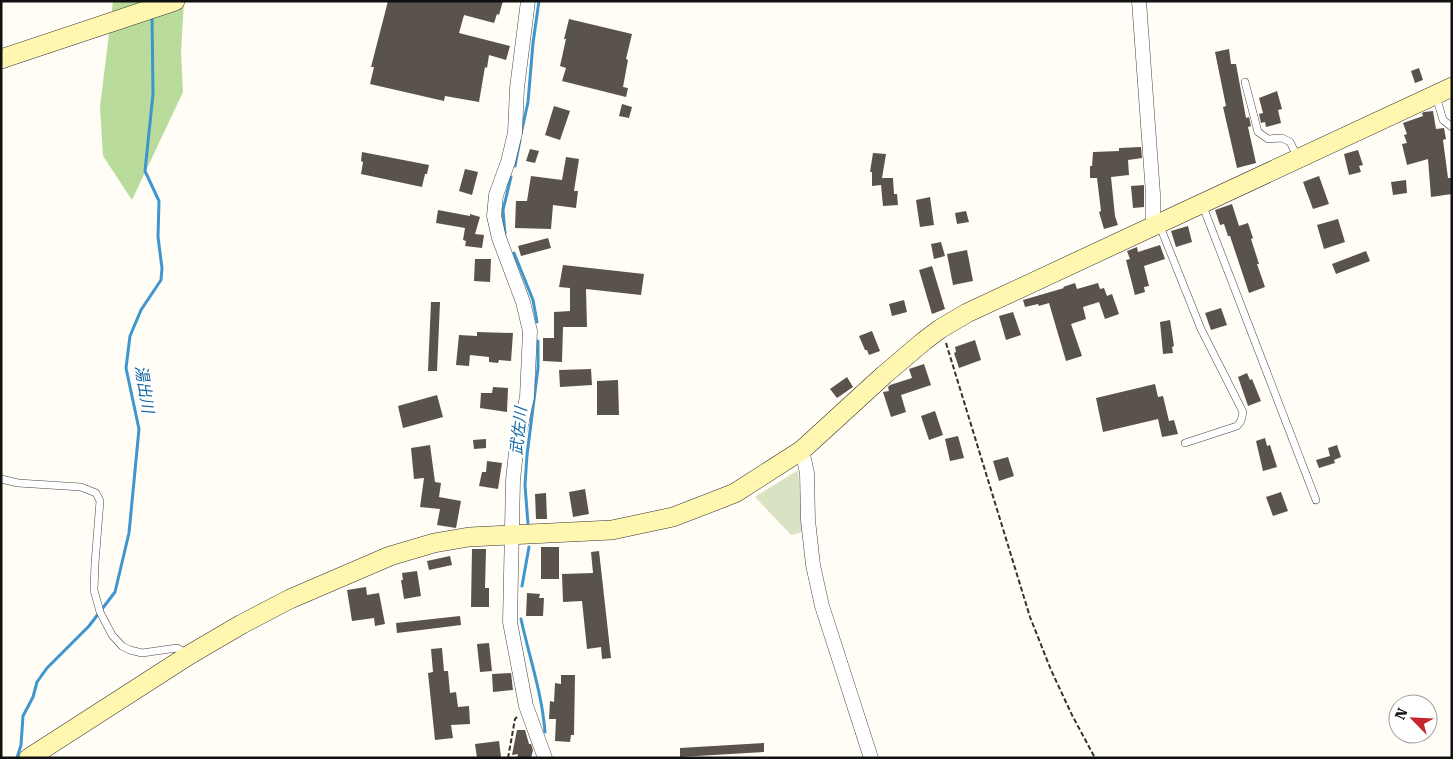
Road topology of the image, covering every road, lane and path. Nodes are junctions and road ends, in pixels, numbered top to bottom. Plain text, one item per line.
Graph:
1 (528, 1) edge
2 (1139, 1) edge
3 (168, 3) edge
4 (1, 59) edge
5 (1245, 82) dead end
6 (1444, 90) edge
7 (1452, 127) edge
8 (1298, 158) junction
9 (1202, 203) junction
10 (1156, 225) junction
11 (940, 329) junction
12 (1185, 443) dead end
13 (802, 450) junction
14 (1, 479) edge
15 (1316, 500) dead end
16 (512, 534) junction
17 (189, 655) junction
18 (526, 706) junction
19 (31, 757) edge
20 (508, 758) edge
21 (545, 758) edge
22 (871, 758) edge
23 (1095, 758) edge

1 - 16 street
2 - 10 street
3 - 4 street
5 - 8 lane
6 - 7 lane
6 - 8 street
8 - 9 street
9 - 10 street
9 - 15 lane
10 - 11 street
10 - 12 lane
11 - 13 street
11 - 23 path
13 - 16 street
13 - 22 street
14 - 17 lane
16 - 17 street
16 - 18 street
17 - 19 street
18 - 20 path
18 - 21 street

